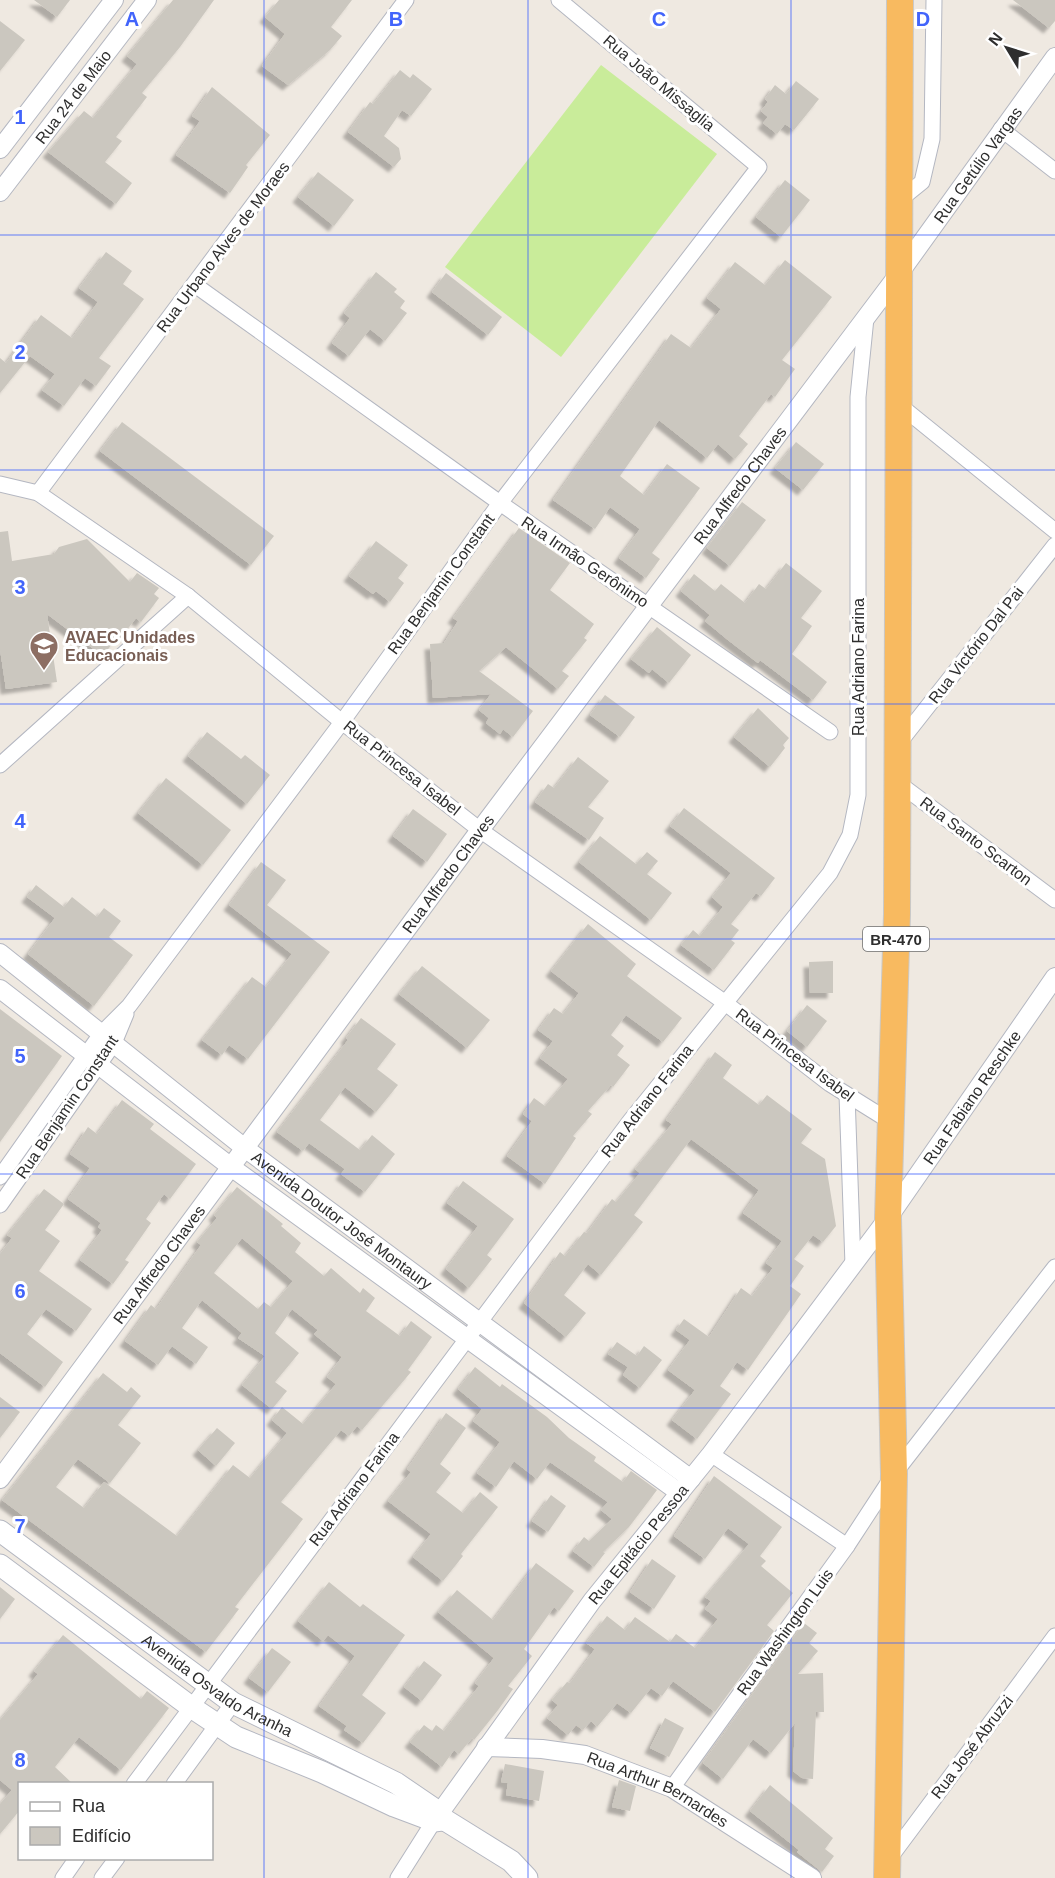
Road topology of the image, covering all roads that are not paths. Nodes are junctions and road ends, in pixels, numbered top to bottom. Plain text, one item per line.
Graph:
1 (114, 0) edge
2 (147, 0) edge
3 (406, 0) edge
4 (559, 0) edge
5 (900, 0) edge
6 (934, 0) edge
7 (1055, 57) edge
8 (1001, 129) junction
9 (0, 149) edge
10 (759, 167) joint
11 (1055, 171) edge
12 (0, 192) edge
13 (901, 199) junction
14 (901, 271) junction
15 (195, 285) junction
16 (866, 318) junction
17 (897, 404) junction
18 (0, 484) edge
19 (38, 493) junction
20 (500, 503) junction
21 (1055, 531) edge
22 (1055, 545) edge
23 (188, 596) junction
24 (648, 605) junction
25 (342, 722) junction
26 (830, 732) dead end
27 (897, 745) junction
28 (0, 765) edge
29 (897, 782) junction
30 (480, 830) junction
31 (1055, 900) edge
32 (0, 952) edge
33 (1055, 977) edge
34 (0, 989) edge
35 (724, 1002) junction
36 (107, 1039) junction
37 (92, 1061) junction
38 (847, 1095) junction
39 (891, 1122) junction
40 (246, 1149) junction
41 (231, 1167) junction
42 (0, 1177) edge
43 (0, 1205) edge
44 (888, 1218) junction
45 (853, 1265) junction
46 (1055, 1267) edge
47 (479, 1323) junction
48 (468, 1339) junction
49 (711, 1454) junction
50 (894, 1474) junction
51 (0, 1479) edge
52 (686, 1486) junction
53 (0, 1531) edge
54 (847, 1546) junction
55 (0, 1565) edge
56 (1055, 1636) edge
57 (199, 1695) junction
58 (233, 1703) junction
59 (219, 1726) junction
60 (486, 1747) junction
61 (135, 1782) edge
62 (176, 1782) edge
63 (672, 1788) junction
64 (440, 1818) junction
65 (76, 1860) edge
66 (116, 1860) edge
67 (888, 1868) edge
68 (68, 1876) edge
69 (102, 1878) edge
70 (398, 1878) edge
71 (527, 1878) edge
72 (812, 1878) edge

1 - 9 street, Rua 24 de Maio
2 - 12 street, Rua 24 de Maio
3 - 15 street, Rua Urbano Alves de Moraes
4 - 10 street, Rua João Missaglia
5 - 13 highway, BR-470
6 - 13 street
7 - 8 street, Rua Getúlio Vargas
8 - 11 street
8 - 14 street, Rua Getúlio Vargas
10 - 20 street, Rua Benjamin Constant
13 - 14 highway, BR-470
14 - 16 street, Rua Alfredo Chaves
14 - 17 highway, BR-470
15 - 19 street, Rua Urbano Alves de Moraes
15 - 20 street, Rua Irmão Gerônimo
16 - 24 street, Rua Alfredo Chaves
16 - 35 street, Rua Adriano Farina
17 - 21 street
17 - 27 highway, BR-470
18 - 19 street, Rua Princesa Isabel
19 - 23 street, Rua Princesa Isabel
20 - 24 street, Rua Irmão Gerônimo
20 - 25 street, Rua Benjamin Constant
22 - 27 street, Rua Victório Dal Pai
23 - 25 street, Rua Princesa Isabel
23 - 28 street
24 - 26 street, Rua Irmão Gerônimo
24 - 30 street, Rua Alfredo Chaves
25 - 30 street, Rua Princesa Isabel
25 - 36 street, Rua Benjamin Constant
27 - 29 highway, BR-470
29 - 31 street, Rua Santo Scarton
29 - 39 highway, BR-470
30 - 35 street, Rua Princesa Isabel
30 - 40 street, Rua Alfredo Chaves
32 - 36 street, Avenida Doutor José Montaury
33 - 44 street, Rua Fabiano Reschke
34 - 37 street, Avenida Doutor José Montaury
35 - 38 street, Rua Princesa Isabel
35 - 47 street, Rua Adriano Farina
36 - 37 street, Rua Benjamin Constant
36 - 40 street, Avenida Doutor José Montaury
37 - 41 street, Avenida Doutor José Montaury
37 - 42 street, Rua Benjamin Constant
37 - 43 street, Rua Benjamin Constant
38 - 39 street, Rua Princesa Isabel
38 - 45 street
39 - 44 highway, BR-470
40 - 41 street, Rua Alfredo Chaves
40 - 47 street, Avenida Doutor José Montaury
41 - 48 street, Avenida Doutor José Montaury
41 - 51 street, Rua Alfredo Chaves
44 - 45 street, Rua Epitácio Pessoa
44 - 50 highway, BR-470
45 - 49 street, Rua Epitácio Pessoa
46 - 50 street, Rua Washington Luis
47 - 48 street, Rua Adriano Farina
47 - 52 street, Avenida Doutor José Montaury
48 - 52 street, Avenida Doutor José Montaury
48 - 57 street, Rua Adriano Farina
49 - 52 street, Rua Epitácio Pessoa
49 - 54 street
50 - 54 street, Rua Washington Luis
50 - 67 highway, BR-470
52 - 60 street, Rua Epitácio Pessoa
53 - 57 main road, Avenida Osvaldo Aranha
54 - 63 street, Rua Washington Luis
55 - 57 main road, Avenida Osvaldo Aranha
56 - 67 street, Rua José Abruzzi
57 - 58 main road, Avenida Osvaldo Aranha
57 - 59 main road, Avenida Osvaldo Aranha
57 - 61 street, Rua Adriano Farina
58 - 59 street
58 - 64 main road, Avenida Osvaldo Aranha
59 - 62 street
59 - 64 main road, Avenida Osvaldo Aranha
60 - 63 street, Rua Arthur Bernardes
60 - 64 street, Rua Epitácio Pessoa
63 - 72 street, Rua Arthur Bernardes
64 - 70 street, Rua Epitácio Pessoa
64 - 71 main road, Avenida Osvaldo Aranha
65 - 68 street
66 - 69 street

